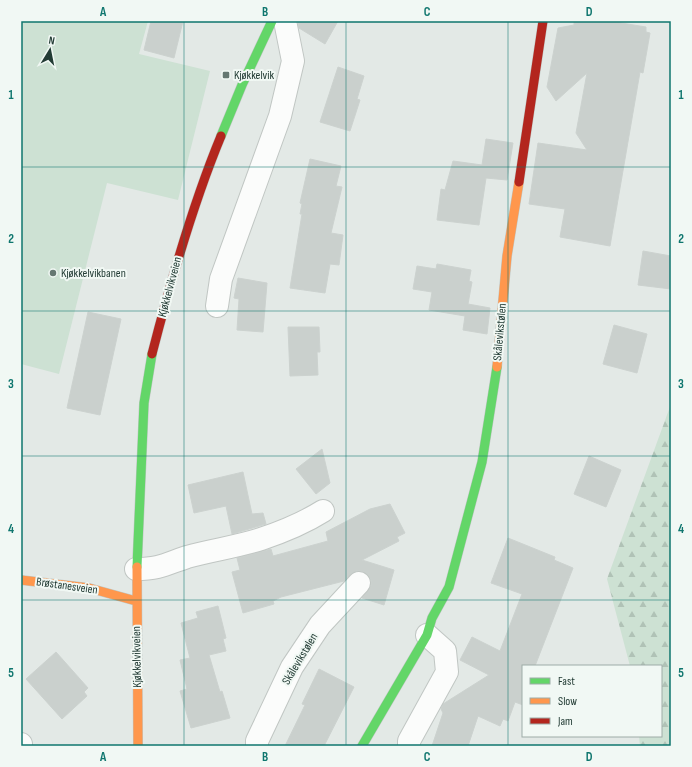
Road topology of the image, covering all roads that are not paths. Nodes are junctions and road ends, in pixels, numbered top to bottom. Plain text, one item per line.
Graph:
1 (272, 21) edge
2 (285, 21) edge
3 (543, 21) edge
4 (217, 306) dead end
5 (323, 511) dead end
6 (136, 569) junction
7 (21, 580) edge
8 (359, 582) dead end
9 (136, 601) junction
10 (427, 635) junction
11 (138, 746) edge
12 (257, 746) edge
13 (362, 746) edge
14 (408, 746) edge

1 - 6 street, Kjøkkelvikveien
2 - 4 street
3 - 10 street, Skålevikstølen
5 - 6 street
6 - 9 street, Kjøkkelvikveien
7 - 9 street, Brøstanesveien
8 - 12 street, Skålevikstølen
9 - 11 street, Kjøkkelvikveien
10 - 13 street, Skålevikstølen
10 - 14 street

